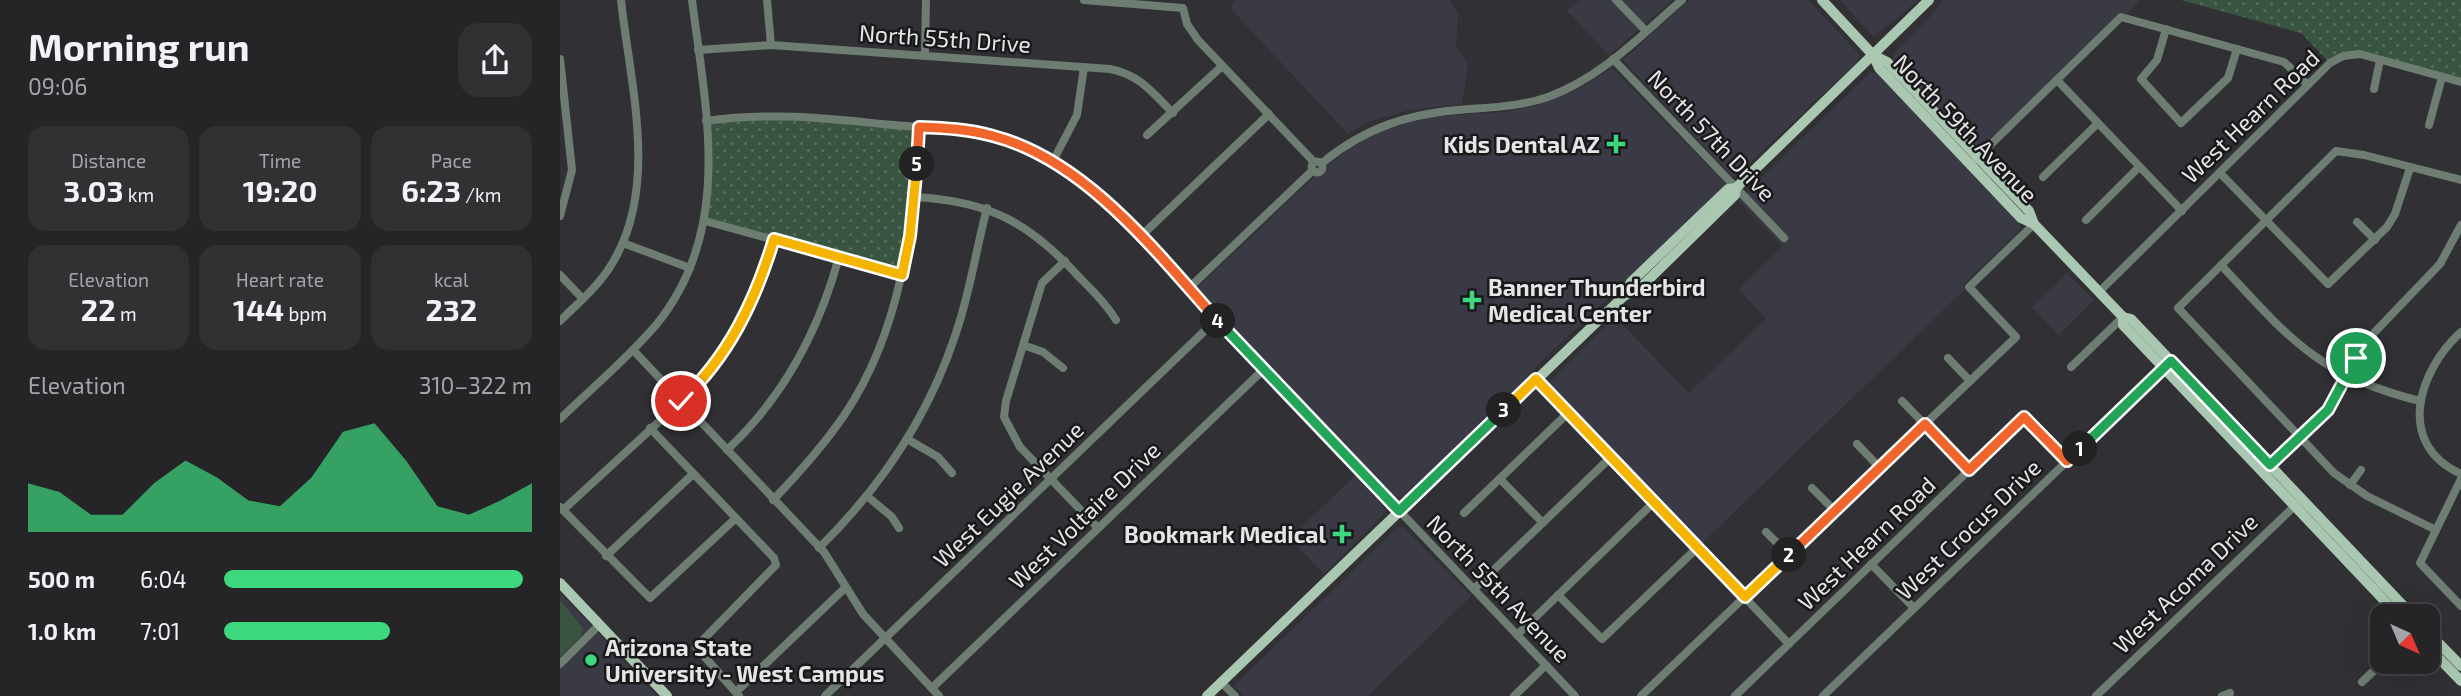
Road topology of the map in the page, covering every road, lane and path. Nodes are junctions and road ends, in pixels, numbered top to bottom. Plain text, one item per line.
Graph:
1 (621, 0) edge
2 (692, 0) edge
3 (767, 0) edge
4 (926, 0) edge
5 (1084, 0) edge
6 (1616, 0) edge
7 (1682, 0) edge
8 (1822, 0) edge
9 (1929, 0) edge
10 (2166, 29) junction
11 (1646, 31) junction
12 (772, 45) junction
13 (2237, 49) junction
14 (698, 50) junction
15 (1873, 55) junction
16 (925, 56) junction
17 (560, 59) edge
18 (1613, 59) junction
19 (2381, 60) junction
20 (1222, 66) junction
21 (1084, 68) junction
22 (2442, 77) junction
23 (2057, 80) junction
24 (2461, 82) edge
25 (2308, 85) junction
26 (2374, 89) dead end
27 (1919, 110) junction
28 (1172, 113) junction
29 (1269, 114) junction
30 (706, 121) junction
31 (1942, 121) junction
32 (2098, 123) junction
33 (2429, 125) dead end
34 (919, 127) junction
35 (1147, 135) dead end
36 (1053, 161) junction
37 (1975, 161) junction
38 (1316, 165) junction
39 (2140, 167) junction
40 (2410, 168) junction
41 (2220, 173) junction
42 (2043, 177) dead end
43 (2461, 180) edge
44 (1736, 188) junction
45 (915, 197) junction
46 (987, 208) junction
47 (2182, 211) junction
48 (560, 216) edge
49 (2086, 220) dead end
50 (705, 221) junction
51 (2265, 221) junction
52 (2357, 222) dead end
53 (2034, 224) junction
54 (2461, 225) edge
55 (1685, 230) junction
56 (1140, 237) junction
57 (1784, 238) dead end
58 (774, 239) junction
59 (2375, 240) junction
60 (623, 243) junction
61 (839, 257) junction
62 (1065, 261) junction
63 (2221, 265) junction
64 (690, 268) junction
65 (560, 275) edge
66 (902, 275) junction
67 (1650, 278) junction
68 (1189, 288) junction
69 (2099, 292) junction
70 (1624, 296) junction
71 (583, 299) junction
72 (2123, 317) junction
73 (1217, 319) junction
74 (1116, 320) dead end
75 (560, 321) edge
76 (2461, 332) edge
77 (1023, 345) junction
78 (633, 350) junction
79 (1948, 358) dead end
80 (2168, 365) junction
81 (2071, 367) dead end
82 (1063, 368) dead end
83 (1264, 369) junction
84 (2347, 377) junction
85 (1536, 379) junction
86 (1970, 381) junction
87 (681, 401) junction
88 (1902, 401) dead end
89 (2420, 401) junction
90 (1568, 413) junction
91 (560, 419) edge
92 (1925, 424) junction
93 (650, 428) junction
94 (2299, 438) junction
95 (907, 439) junction
96 (1857, 444) dead end
97 (727, 450) junction
98 (1611, 457) junction
99 (2067, 461) junction
100 (1880, 468) junction
101 (2266, 469) junction
102 (1969, 470) junction
103 (2361, 470) dead end
104 (952, 473) dead end
105 (693, 474) junction
106 (2461, 474) edge
107 (1051, 479) junction
108 (1500, 479) junction
109 (2461, 479) edge
110 (2350, 485) junction
111 (1812, 488) dead end
112 (867, 496) junction
113 (773, 500) junction
114 (2376, 501) junction
115 (1654, 502) junction
116 (2298, 502) junction
117 (562, 509) edge
118 (2371, 510) dead end
119 (1399, 511) junction
120 (1835, 511) junction
121 (1464, 513) dead end
122 (736, 518) junction
123 (1543, 523) junction
124 (899, 528) dead end
125 (1098, 528) junction
126 (2436, 530) junction
127 (1766, 532) dead end
128 (1698, 547) junction
129 (820, 548) junction
130 (606, 555) junction
131 (1789, 555) junction
132 (1871, 564) junction
133 (560, 583) edge
134 (846, 587) junction
135 (1474, 589) junction
136 (1558, 594) junction
137 (1745, 597) junction
138 (2388, 604) edge
139 (2401, 604) edge
140 (2461, 606) edge
141 (1914, 608) junction
142 (599, 625) junction
143 (1517, 635) junction
144 (885, 639) junction
145 (1789, 644) junction
146 (2440, 644) edge
147 (2440, 659) edge
148 (560, 664) edge
149 (1546, 665) junction
150 (2461, 666) edge
151 (2370, 674) edge
152 (2461, 681) edge
153 (1221, 682) junction
154 (2361, 682) dead end
155 (932, 688) junction
156 (738, 694) edge
157 (667, 696) edge
158 (825, 696) edge
159 (939, 696) edge
160 (1207, 696) edge
161 (1235, 696) edge
162 (1514, 696) edge
163 (1575, 696) edge
164 (1641, 696) edge
165 (1735, 696) edge
166 (1823, 696) edge
167 (2096, 696) edge

1 - 60 street
2 - 14 street
3 - 12 street
4 - 16 street
5 - 20 street
6 - 11 street
7 - 11 street
8 - 15 main road, North 59th Avenue
9 - 15 main road
10 - 13 street
10 - 13 street
10 - 23 street
11 - 18 street
12 - 14 street, North 55th Drive
12 - 16 street, North 55th Drive
13 - 25 street
14 - 30 street
15 - 27 main road, North 59th Avenue
15 - 31 main road, North 59th Avenue
15 - 44 main road
16 - 21 street, North 55th Drive
17 - 48 street
18 - 38 street
18 - 44 street, North 57th Drive
19 - 22 street, West Hearn Road
19 - 25 street, West Hearn Road
19 - 26 street
20 - 28 street
20 - 29 street
21 - 28 street, North 55th Drive
21 - 36 street
22 - 24 street, West Hearn Road
22 - 33 street
23 - 32 street
23 - 37 street
25 - 41 street, West Hearn Road
27 - 31 main road
27 - 37 main road, North 59th Avenue
28 - 35 street
29 - 38 street
29 - 56 street
30 - 34 street, North 55th Avenue
30 - 50 street
31 - 37 main road, North 59th Avenue
32 - 39 street
32 - 42 street
34 - 36 street, North 55th Avenue
34 - 45 street
36 - 56 street, North 55th Avenue
37 - 53 main road, North 59th Avenue
38 - 68 street
39 - 47 street
39 - 49 street
40 - 43 street
40 - 51 street
40 - 59 street
41 - 47 street, West Hearn Road
41 - 51 street
44 - 55 main road
44 - 57 street, North 57th Drive
44 - 67 main road
45 - 46 street
45 - 66 street
46 - 62 street
46 - 95 street
47 - 69 street, West Hearn Road
50 - 58 street
50 - 64 street
51 - 59 street
51 - 63 street
52 - 59 street
53 - 69 main road, North 59th Avenue
53 - 86 street
54 - 84 street
55 - 67 main road
55 - 70 main road
56 - 68 street, North 55th Avenue
58 - 61 street
58 - 87 street
60 - 64 street
60 - 71 street
61 - 66 street
61 - 97 street
62 - 74 street
62 - 77 street
63 - 84 street
63 - 94 street
64 - 78 street
65 - 71 street
66 - 113 street
67 - 70 main road
68 - 73 street, North 55th Avenue
69 - 72 main road, North 59th Avenue
70 - 85 main road
71 - 75 street
72 - 80 main road, North 59th Avenue
72 - 81 street
73 - 83 street, North 55th Avenue
73 - 107 street, West Eugie Avenue
76 - 89 street
77 - 82 street
77 - 107 street
78 - 87 street
78 - 91 street
79 - 86 street
80 - 99 street, West Crocus Drive
80 - 101 main road, North 59th Avenue
83 - 119 street, North 55th Avenue
83 - 125 street, West Voltaire Drive
84 - 89 street
84 - 94 street
85 - 90 street
85 - 119 main road
86 - 92 street
87 - 93 street
87 - 97 street
88 - 92 street
89 - 106 street
90 - 98 street
90 - 108 street
92 - 100 street
92 - 102 street
93 - 105 street
93 - 117 street
94 - 101 street
94 - 110 street
95 - 104 street
95 - 112 street
96 - 100 street
97 - 113 street
98 - 115 street
98 - 123 street
99 - 102 street, West Hearn Road
99 - 141 street, West Crocus Drive
100 - 120 street
101 - 116 main road, North 59th Avenue
102 - 132 street, West Hearn Road
103 - 110 street
105 - 122 street
105 - 130 street
107 - 125 street
107 - 144 street, West Eugie Avenue
108 - 121 street
108 - 123 street
109 - 126 street
110 - 114 street
111 - 120 street
112 - 124 street
112 - 129 street
113 - 129 street
114 - 118 street
114 - 126 street
115 - 128 street
115 - 136 street
116 - 138 main road, North 59th Avenue
116 - 139 main road, North 59th Avenue
116 - 167 street, West Acoma Drive
117 - 130 street
119 - 135 street, North 55th Avenue
119 - 153 main road
120 - 131 street
122 - 130 street
122 - 156 street
123 - 135 street
125 - 155 street, West Voltaire Drive
126 - 140 street
127 - 131 street
128 - 136 street
128 - 137 street
129 - 134 street
131 - 137 street
132 - 141 street
132 - 145 street, West Hearn Road
133 - 142 main road
134 - 144 street
134 - 156 street
135 - 143 street, North 55th Avenue
136 - 143 street
137 - 145 street
137 - 164 street
141 - 166 street, West Crocus Drive
142 - 148 street
142 - 157 main road
143 - 149 street, North 55th Avenue
144 - 155 street
144 - 158 street, West Eugie Avenue
145 - 165 street, West Hearn Road
146 - 150 main road
147 - 152 main road
149 - 162 street
149 - 163 street, North 55th Avenue
151 - 154 street
153 - 160 main road
153 - 161 street
155 - 159 street

